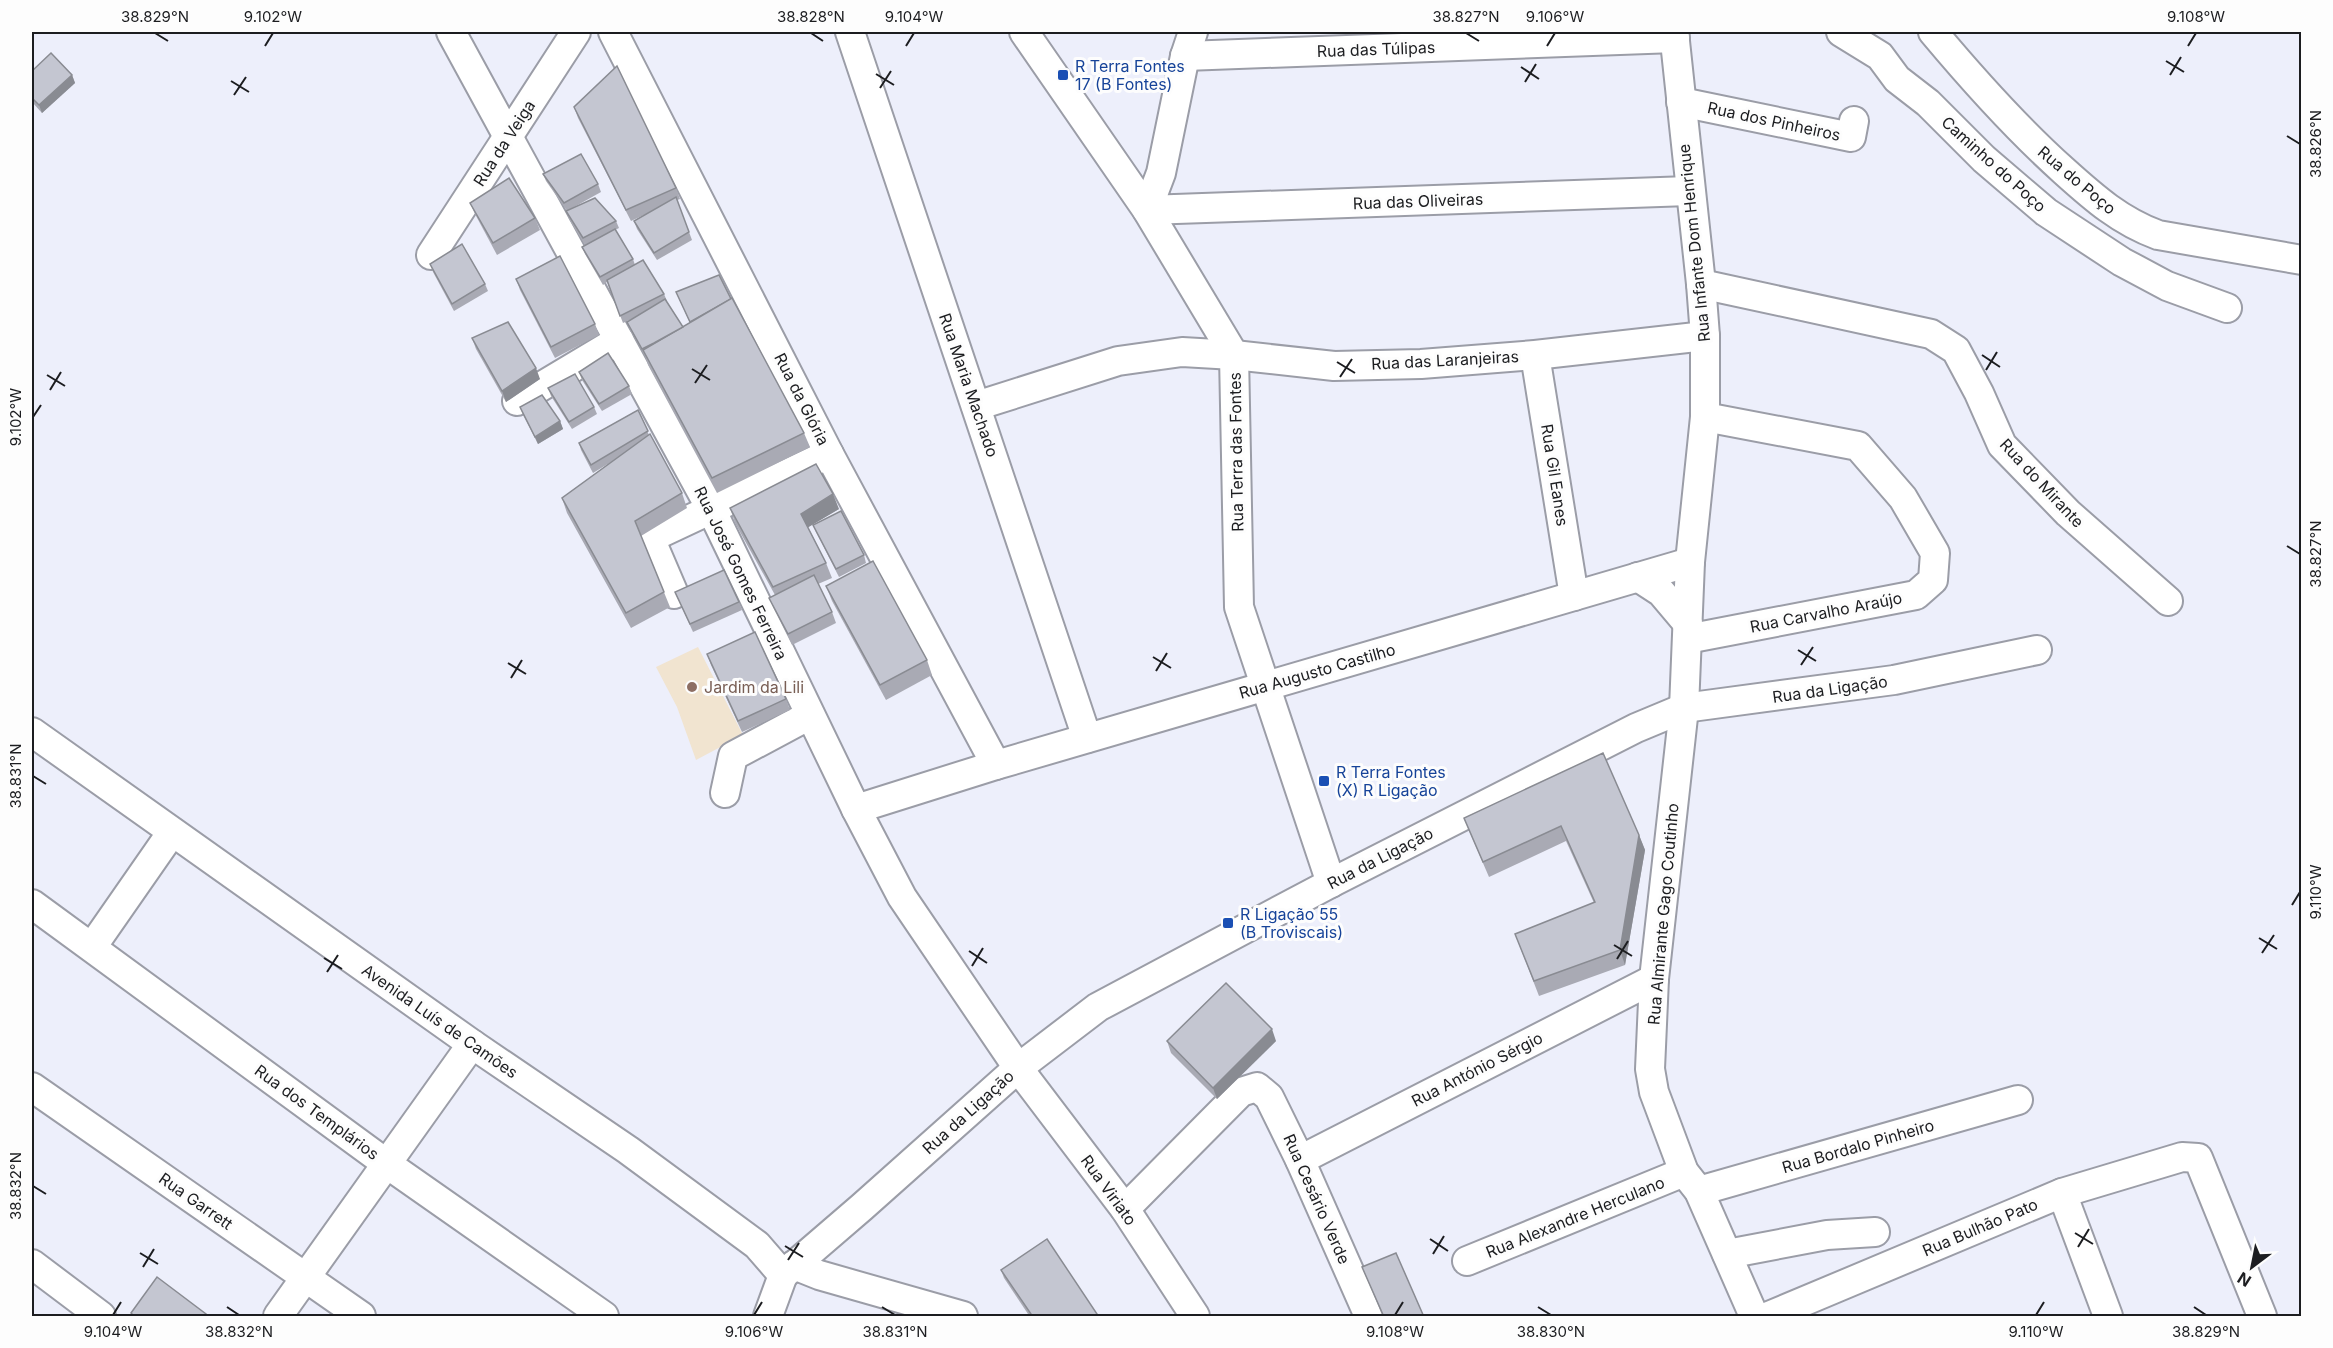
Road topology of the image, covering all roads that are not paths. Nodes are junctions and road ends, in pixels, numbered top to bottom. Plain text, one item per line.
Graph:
1 (451, 32) edge
2 (576, 32) edge
3 (613, 32) edge
4 (850, 32) edge
5 (1024, 32) edge
6 (1841, 32) edge
7 (1933, 32) edge
8 (1674, 35) edge
9 (1185, 40) edge
10 (1681, 102) junction
11 (1854, 121) dead end
12 (509, 135) junction
13 (1689, 191) junction
14 (1148, 210) junction
15 (431, 255) dead end
16 (2301, 260) edge
17 (1701, 284) junction
18 (2227, 308) dead end
19 (1705, 336) junction
20 (619, 340) junction
21 (1234, 355) junction
22 (1535, 355) junction
23 (517, 401) dead end
24 (976, 406) junction
25 (1705, 417) junction
26 (830, 454) junction
27 (711, 509) junction
28 (1690, 562) junction
29 (1638, 577) junction
30 (674, 594) edge
31 (1574, 596) junction
32 (2168, 601) dead end
33 (1688, 632) junction
34 (2037, 650) dead end
35 (1265, 686) junction
36 (1684, 708) junction
37 (810, 715) junction
38 (32, 732) edge
39 (1088, 738) junction
40 (996, 765) junction
41 (724, 792) dead end
42 (856, 809) junction
43 (172, 832) junction
44 (1331, 883) junction
45 (32, 904) edge
46 (92, 947) junction
47 (1654, 979) junction
48 (472, 1044) junction
49 (1018, 1068) junction
50 (32, 1087) edge
51 (2018, 1100) dead end
52 (1300, 1160) junction
53 (387, 1164) junction
54 (1691, 1182) junction
55 (2062, 1193) junction
56 (1125, 1209) junction
57 (1875, 1232) dead end
58 (1727, 1254) junction
59 (1467, 1261) dead end
60 (32, 1264) edge
61 (788, 1270) junction
62 (306, 1278) junction
63 (101, 1317) edge
64 (278, 1317) edge
65 (361, 1317) edge
66 (604, 1317) edge
67 (768, 1317) edge
68 (963, 1317) edge
69 (1195, 1317) edge
70 (1369, 1317) edge
71 (1754, 1317) edge
72 (1768, 1317) edge
73 (2108, 1317) edge
74 (2262, 1317) edge

1 - 12 street, Rua José Gomes Ferreira
2 - 12 street, Rua da Veiga
3 - 26 street, Rua da Glória
4 - 24 street, Rua Maria Machado
5 - 14 street, Rua Terra das Fontes
6 - 18 street, Caminho do Poço
7 - 16 street, Rua do Poço
8 - 9 street, Rua das Túlipas
8 - 10 street, Rua Infante Dom Henrique
9 - 14 street
10 - 11 street, Rua dos Pinheiros
10 - 13 street, Rua Infante Dom Henrique
12 - 15 street, Rua da Veiga
12 - 20 street, Rua José Gomes Ferreira
13 - 14 street, Rua das Oliveiras
13 - 17 street, Rua Infante Dom Henrique
14 - 21 street, Rua Terra das Fontes
17 - 19 street, Rua Infante Dom Henrique
17 - 32 street, Rua do Mirante
19 - 22 street, Rua das Laranjeiras
19 - 25 street, Rua Infante Dom Henrique
20 - 23 street
20 - 27 street, Rua José Gomes Ferreira
21 - 22 street, Rua das Laranjeiras
21 - 24 street, Rua das Laranjeiras
21 - 35 street, Rua Terra das Fontes
22 - 31 street, Rua Gil Eanes
24 - 39 street, Rua Maria Machado
25 - 28 street, Rua Infante Dom Henrique
25 - 33 street, Rua Carvalho Araújo
26 - 27 street
26 - 40 street, Rua da Glória
27 - 30 street
27 - 37 street, Rua José Gomes Ferreira
28 - 29 street, Rua Augusto Castilho
28 - 33 street, Rua Almirante Gago Coutinho
29 - 31 street, Rua Augusto Castilho
29 - 33 street
31 - 35 street, Rua Augusto Castilho
33 - 36 street, Rua Almirante Gago Coutinho
34 - 36 street, Rua da Ligação
35 - 39 street, Rua Augusto Castilho
35 - 44 street, Rua Terra das Fontes
36 - 44 street, Rua da Ligação
36 - 47 street, Rua Almirante Gago Coutinho
37 - 41 street
37 - 42 street, Rua José Gomes Ferreira
38 - 43 street, Avenida Luís de Camões
39 - 40 street, Rua Augusto Castilho
40 - 42 street, Rua Augusto Castilho
42 - 49 street, Rua José Gomes Ferreira
43 - 46 street
43 - 48 street, Avenida Luís de Camões
44 - 49 street, Rua da Ligação
45 - 46 street, Rua dos Templários
46 - 53 street, Rua dos Templários
47 - 52 street, Rua António Sérgio
47 - 54 street, Rua Almirante Gago Coutinho
48 - 53 street
48 - 61 street, Avenida Luís de Camões
49 - 56 street, Rua Viriato
49 - 61 street, Rua da Ligação
50 - 62 street, Rua Garrett
51 - 54 street, Rua Bordalo Pinheiro
52 - 56 street, Rua Cesário Verde
52 - 70 street, Rua Cesário Verde
53 - 62 street
53 - 66 street, Rua dos Templários
54 - 58 street, Rua Almirante Gago Coutinho
54 - 59 street, Rua Alexandre Herculano
55 - 72 street, Rua Bulhão Pato
55 - 73 street
55 - 74 street, Rua Bulhão Pato
56 - 69 street, Rua Viriato
57 - 58 street
58 - 71 street, Rua Almirante Gago Coutinho
60 - 63 street
61 - 67 street
61 - 68 street
62 - 64 street
62 - 65 street, Rua Garrett

